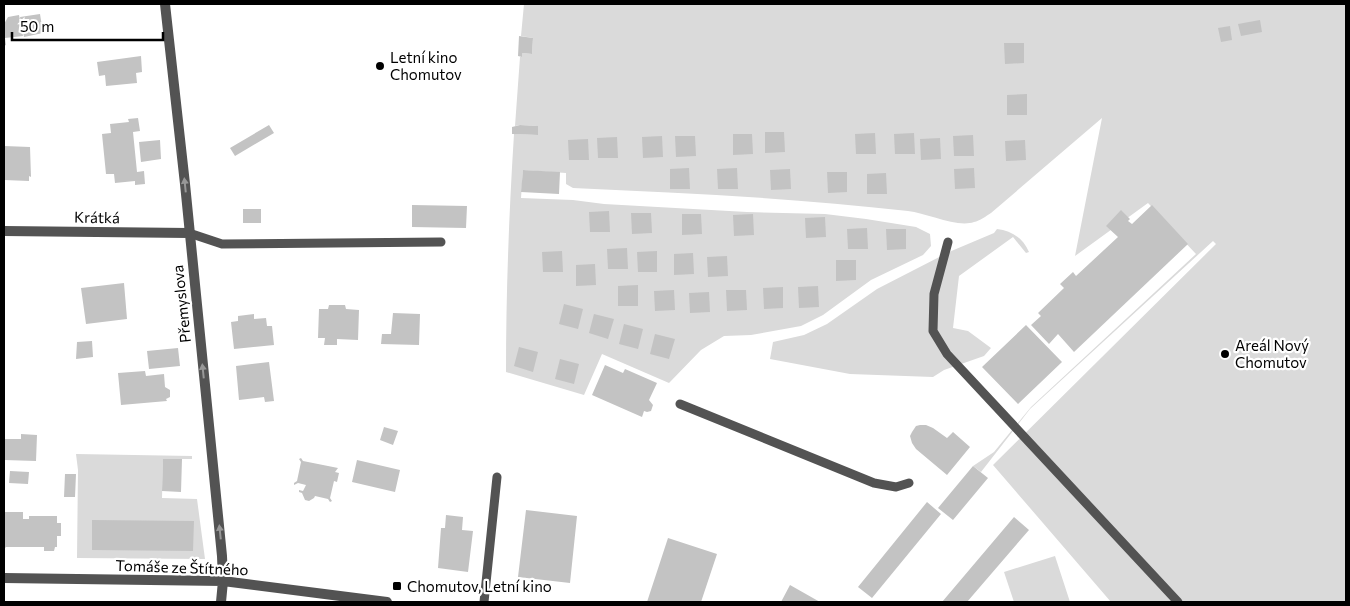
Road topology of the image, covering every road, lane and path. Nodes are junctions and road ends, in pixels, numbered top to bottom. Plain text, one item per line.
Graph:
1 (165, 4) edge
2 (4, 231) edge
3 (189, 233) junction
4 (442, 242) dead end
5 (948, 242) dead end
6 (680, 404) dead end
7 (497, 477) dead end
8 (909, 483) dead end
9 (4, 578) edge
10 (223, 581) junction
11 (221, 602) edge
12 (387, 602) edge
13 (484, 602) edge
14 (1178, 602) edge

3 -> 1 street, Přemyslova
2 - 3 street, Krátká
3 - 4 lane
10 -> 3 street, Přemyslova
5 - 14 lane
6 - 8 lane
7 - 13 lane
9 - 10 street, Tomáše ze Štítného
10 - 11 street, Přemyslova
10 - 12 street, Tomáše ze Štítného

